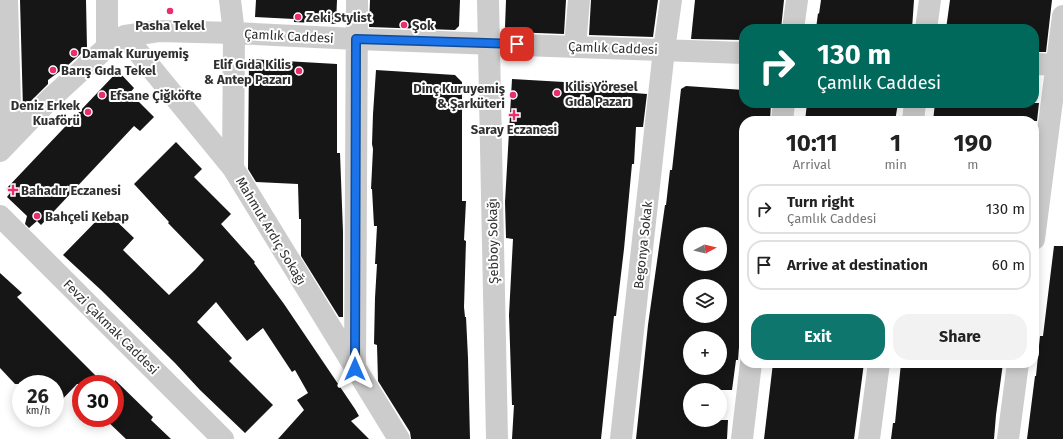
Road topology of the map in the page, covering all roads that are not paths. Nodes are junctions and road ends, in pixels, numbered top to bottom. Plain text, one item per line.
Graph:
1 (7, 0) edge
2 (107, 0) edge
3 (230, 0) edge
4 (356, 0) edge
5 (488, 0) edge
6 (579, 0) edge
7 (671, 0) edge
8 (797, 0) edge
9 (930, 0) edge
10 (1063, 16) edge
11 (794, 24) edge
12 (927, 24) edge
13 (234, 33) junction
14 (356, 39) junction
15 (116, 41) junction
16 (488, 43) junction
17 (575, 46) junction
18 (664, 50) junction
19 (739, 53) edge
20 (1039, 64) edge
21 (1060, 65) edge
22 (6, 145) edge
23 (233, 168) junction
24 (1039, 206) edge
25 (0, 216) edge
26 (751, 368) edge
27 (879, 368) edge
28 (1017, 368) edge
29 (355, 369) junction
30 (211, 435) edge
31 (399, 439) edge
32 (498, 439) edge
33 (621, 439) edge
34 (742, 439) edge
35 (869, 439) edge
36 (1008, 439) edge

1 - 22 street
2 - 15 street
3 - 13 street
4 - 14 street
5 - 16 street, Şebboy Sokağı
6 - 17 street
7 - 18 street, Begonya Sokak
8 - 11 street
9 - 12 street
10 - 21 street
13 - 14 street, Çamlık Caddesi
13 - 15 street, Çamlık Caddesi
13 - 23 street
14 - 16 street, Çamlık Caddesi
14 - 29 street
15 - 22 street
15 - 23 street, Mahmut Ardıç Sokağı
16 - 17 street, Çamlık Caddesi
16 - 32 street, Şebboy Sokağı
17 - 18 street, Çamlık Caddesi
18 - 19 street, Çamlık Caddesi
18 - 33 street, Begonya Sokak
20 - 21 street
21 - 24 street
23 - 29 street, Mahmut Ardıç Sokağı
25 - 30 street, Fevzi Çakmak Caddesi
26 - 34 street
27 - 35 street
28 - 36 street
29 - 31 street, Mahmut Ardıç Sokağı

